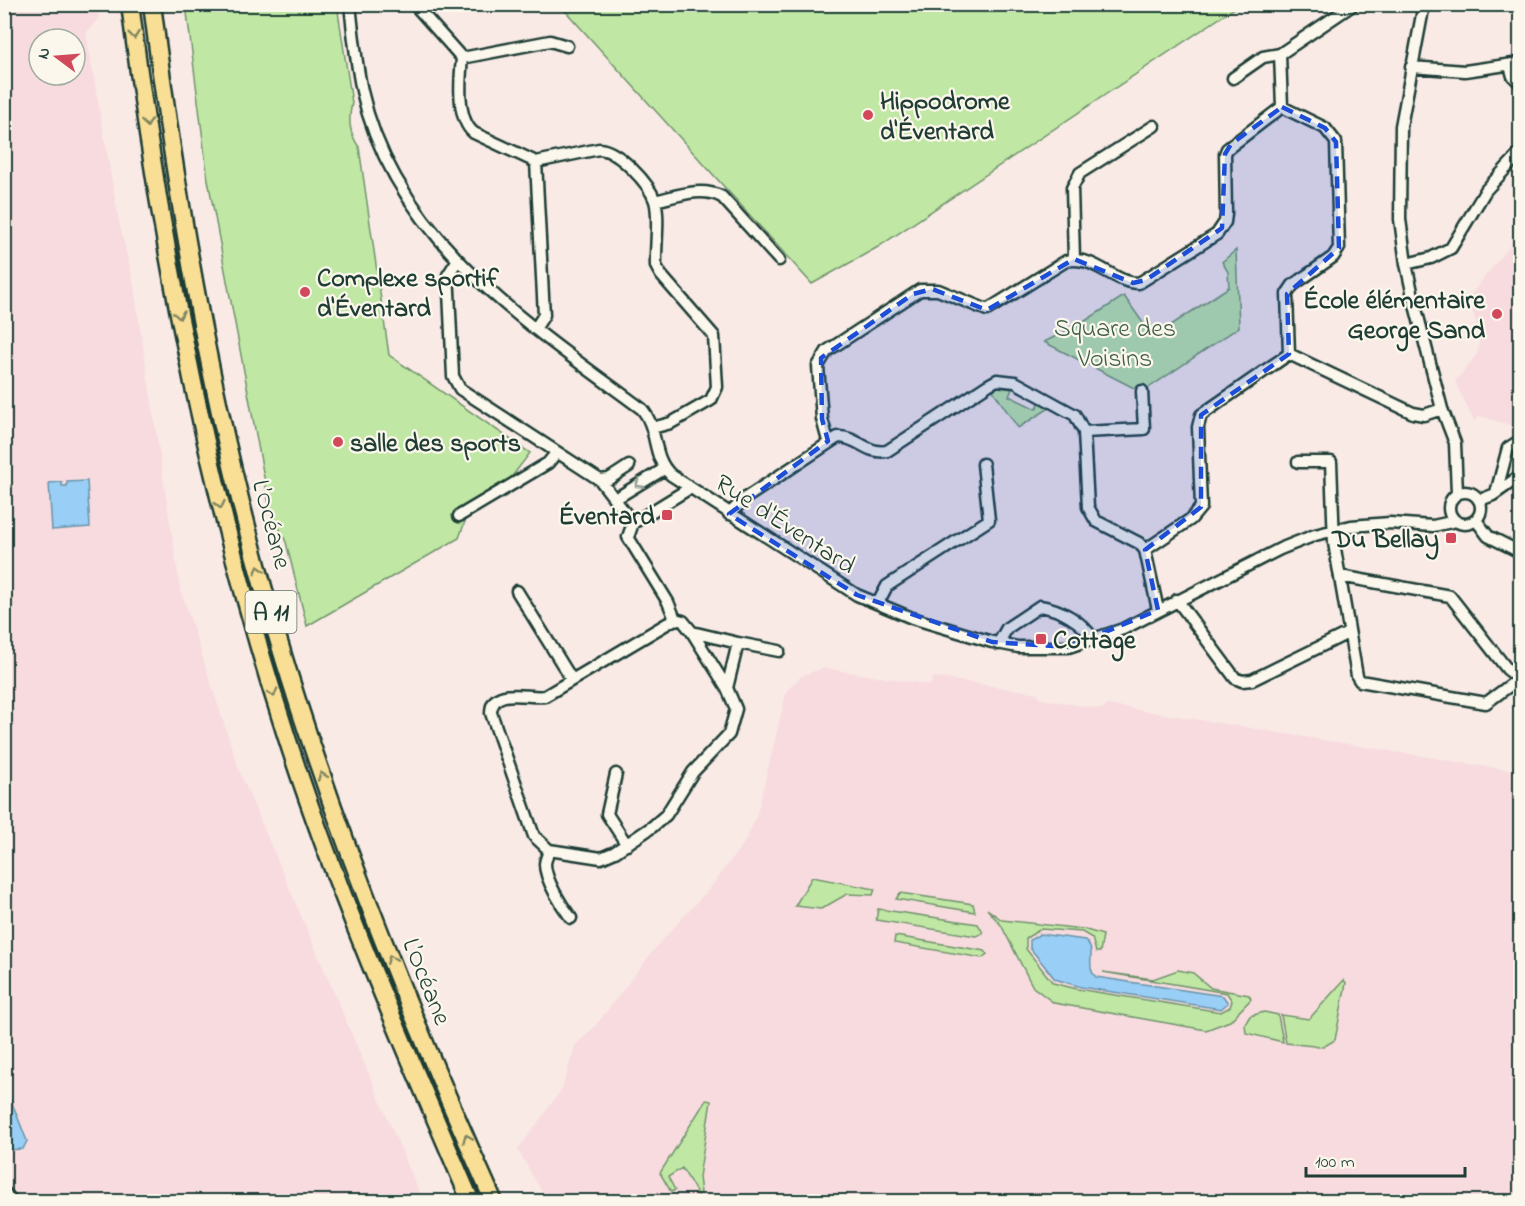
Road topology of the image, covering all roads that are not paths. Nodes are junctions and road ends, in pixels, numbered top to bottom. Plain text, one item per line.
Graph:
1 (130, 4) edge
2 (152, 4) edge
3 (350, 4) edge
4 (414, 4) edge
5 (1353, 4) edge
6 (1424, 4) edge
7 (567, 45) dead end
8 (1280, 54) junction
9 (462, 58) junction
10 (1515, 65) edge
11 (1411, 67) junction
12 (1233, 78) dead end
13 (1521, 83) edge
14 (1282, 106) junction
15 (1154, 126) dead end
16 (1521, 153) edge
17 (536, 162) junction
18 (655, 201) junction
19 (1074, 259) junction
20 (779, 260) dead end
21 (457, 261) junction
22 (1406, 264) junction
23 (535, 329) junction
24 (1288, 354) junction
25 (1142, 391) dead end
26 (1442, 409) junction
27 (652, 428) junction
28 (1084, 432) junction
29 (828, 441) junction
30 (1521, 445) edge
31 (556, 452) junction
32 (1299, 462) dead end
33 (983, 464) dead end
34 (629, 466) dead end
35 (664, 469) junction
36 (1521, 476) edge
37 (600, 480) junction
38 (690, 488) junction
39 (1457, 493) junction
40 (1496, 493) junction
41 (615, 499) junction
42 (1480, 500) junction
43 (729, 514) junction
44 (459, 516) dead end
45 (1453, 517) junction
46 (1476, 520) junction
47 (633, 523) junction
48 (1334, 530) junction
49 (1145, 550) junction
50 (1521, 552) edge
51 (1340, 576) junction
52 (517, 591) dead end
53 (1176, 600) junction
54 (878, 603) junction
55 (1158, 610) junction
56 (675, 619) junction
57 (693, 632) junction
58 (1348, 633) junction
59 (1093, 639) junction
60 (738, 643) junction
61 (998, 644) junction
62 (779, 651) dead end
63 (1519, 678) edge
64 (573, 680) junction
65 (727, 688) junction
66 (616, 774) dead end
67 (627, 844) junction
68 (549, 850) junction
69 (571, 918) dead end
70 (4, 1192) edge
71 (492, 1197) edge
72 (13, 1202) edge
73 (471, 1202) edge

1 -> 73 highway, L’Océane / A 11
71 -> 2 highway, L’Océane / A 11
3 - 21 street
4 - 9 street
5 - 8 street
6 - 11 street
7 - 9 street
8 - 12 street
8 - 14 street
9 - 17 street
10 - 11 street
10 - 13 street
11 - 22 street
14 - 19 street
14 - 24 street
15 - 19 street
16 - 22 street
17 - 18 street
17 - 23 street
18 - 20 street
18 - 27 street
19 - 29 street
21 - 23 street
21 - 31 street
22 - 26 street
23 - 27 street
24 - 26 street
24 - 49 street
25 - 28 street
26 - 39 street
27 - 35 street
28 - 29 street
28 - 49 street
29 - 43 street
30 - 40 street
31 - 37 street
31 - 44 street
32 - 48 street
33 - 54 street
34 - 37 street
35 - 38 street, Rue d'Éventard
35 -> 41 street
36 - 40 street
37 - 41 street
38 - 43 street, Rue d'Éventard
38 - 47 street
39 - 42 street
39 - 45 street
40 - 42 street
41 - 47 street
42 - 46 street
43 - 54 street, Rue d'Éventard
45 - 46 street
45 - 48 street, Rue d'Éventard
46 - 50 street
47 - 56 street
48 - 51 street
48 - 53 street, Rue d'Éventard
49 - 55 street
51 - 58 street
51 - 63 street
52 - 64 street
53 - 55 street, Rue d'Éventard
53 - 58 street
54 - 61 street, Rue d'Éventard
55 - 59 street, Rue d'Éventard
56 - 57 street
56 - 64 street
57 - 60 street
57 - 65 street
58 - 63 street
59 - 61 street, Rue d'Éventard
59 - 61 street
60 - 62 street
60 - 65 street
64 - 68 street
65 - 67 street
66 - 67 street
67 - 68 street
68 - 69 street
70 - 72 street

